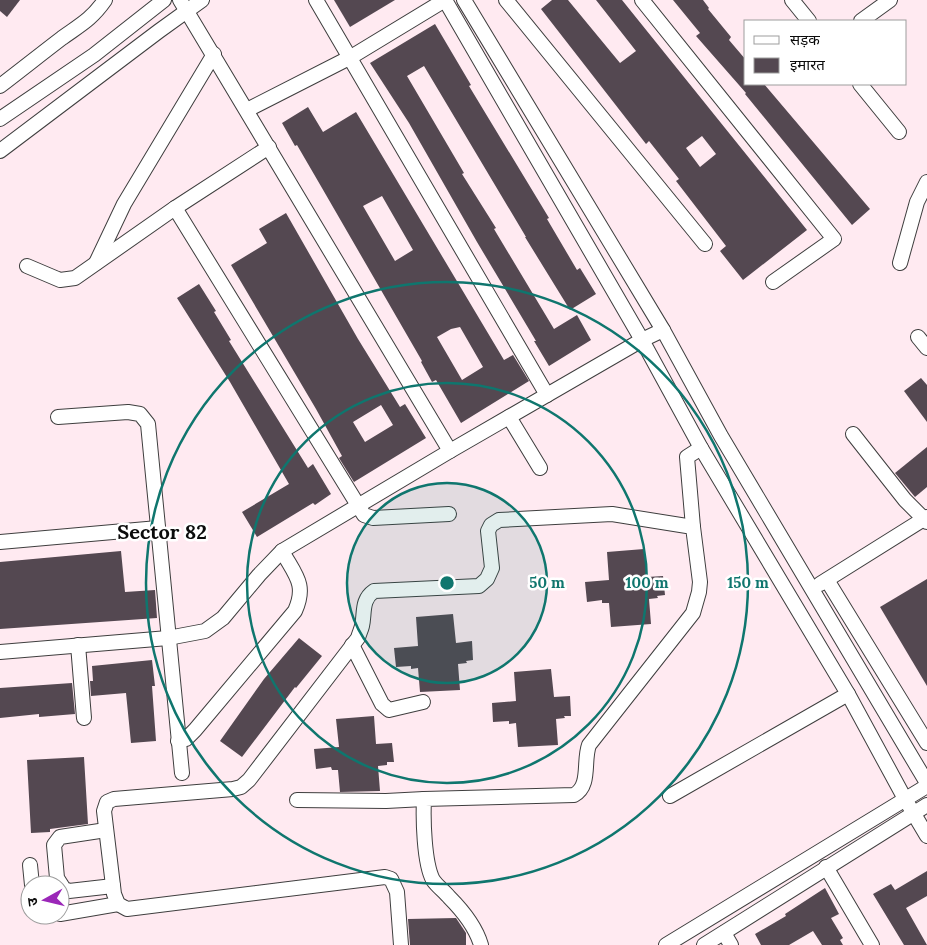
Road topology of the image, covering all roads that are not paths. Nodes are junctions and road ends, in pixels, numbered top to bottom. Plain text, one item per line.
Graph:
1 (105, 0) edge
2 (164, 0) edge
3 (202, 0) edge
4 (316, 0) edge
5 (445, 0) edge
6 (464, 0) edge
7 (506, 0) edge
8 (642, 0) edge
9 (792, 0) edge
10 (890, 0) edge
11 (184, 5) edge
12 (808, 20) edge
13 (863, 20) edge
14 (214, 54) junction
15 (351, 57) junction
16 (861, 85) edge
17 (0, 86) edge
18 (248, 110) junction
19 (0, 119) edge
20 (899, 132) dead end
21 (269, 147) junction
22 (0, 152) edge
23 (927, 182) edge
24 (175, 208) junction
25 (705, 244) dead end
26 (96, 263) junction
27 (900, 263) dead end
28 (27, 266) dead end
29 (773, 282) dead end
30 (662, 330) junction
31 (918, 337) dead end
32 (642, 340) junction
33 (927, 348) edge
34 (548, 395) junction
35 (58, 417) dead end
36 (509, 417) junction
37 (853, 434) dead end
38 (702, 448) junction
39 (450, 451) junction
40 (540, 468) dead end
41 (357, 506) junction
42 (449, 514) dead end
43 (926, 519) edge
44 (693, 521) junction
45 (158, 528) junction
46 (0, 542) edge
47 (282, 551) junction
48 (827, 580) junction
49 (813, 588) junction
50 (168, 638) junction
51 (78, 645) junction
52 (352, 645) junction
53 (0, 652) edge
54 (848, 694) junction
55 (423, 702) dead end
56 (84, 718) dead end
57 (178, 741) junction
58 (927, 743) edge
59 (182, 773) dead end
60 (927, 785) edge
61 (670, 796) dead end
62 (424, 799) junction
63 (905, 799) junction
64 (297, 800) dead end
65 (927, 805) edge
66 (913, 813) junction
67 (106, 830) junction
68 (927, 836) edge
69 (30, 865) dead end
70 (826, 867) junction
71 (31, 875) edge
72 (113, 886) junction
73 (118, 904) junction
74 (70, 912) edge
75 (728, 939) edge
76 (401, 945) edge
77 (481, 945) edge
78 (666, 945) edge
79 (704, 945) edge
80 (872, 945) edge

1 - 17 street
2 - 19 street
3 - 11 street
4 - 15 street
5 - 15 street
5 - 32 street
6 - 30 street
7 - 25 street
8 - 29 street
9 - 12 street
10 - 13 street
11 - 14 street
11 - 22 street
14 - 18 street
14 - 26 street
15 - 18 street
15 - 34 street
16 - 20 street
18 - 21 street
21 - 24 street
21 - 39 street
23 - 27 street
24 - 26 street
24 - 41 street
26 - 28 street
30 - 32 street
30 - 49 street
31 - 33 street
32 - 34 street
32 - 38 street
34 - 36 street
35 - 45 street
36 - 39 street
36 - 40 street
37 - 43 street
38 - 44 street
38 - 54 street
39 - 41 street
41 - 42 street
41 - 47 street
43 - 48 street
44 - 52 street
44 - 62 street
45 - 46 street
45 - 50 street
47 - 50 street
47 - 57 street
48 - 49 street
48 - 58 street
49 - 60 street
50 - 51 street
50 - 57 street
51 - 53 street
51 - 56 street
52 - 55 street
52 - 67 street
54 - 61 street
54 - 63 street
57 - 59 street
60 - 63 street
62 - 64 street
62 - 77 street
63 - 66 street
63 - 78 street
65 - 66 street
66 - 68 street
66 - 70 street
67 - 72 street
67 - 72 street
69 - 71 street
70 - 75 street
70 - 80 street
72 - 73 street
73 - 74 street
73 - 76 street
75 - 79 street

